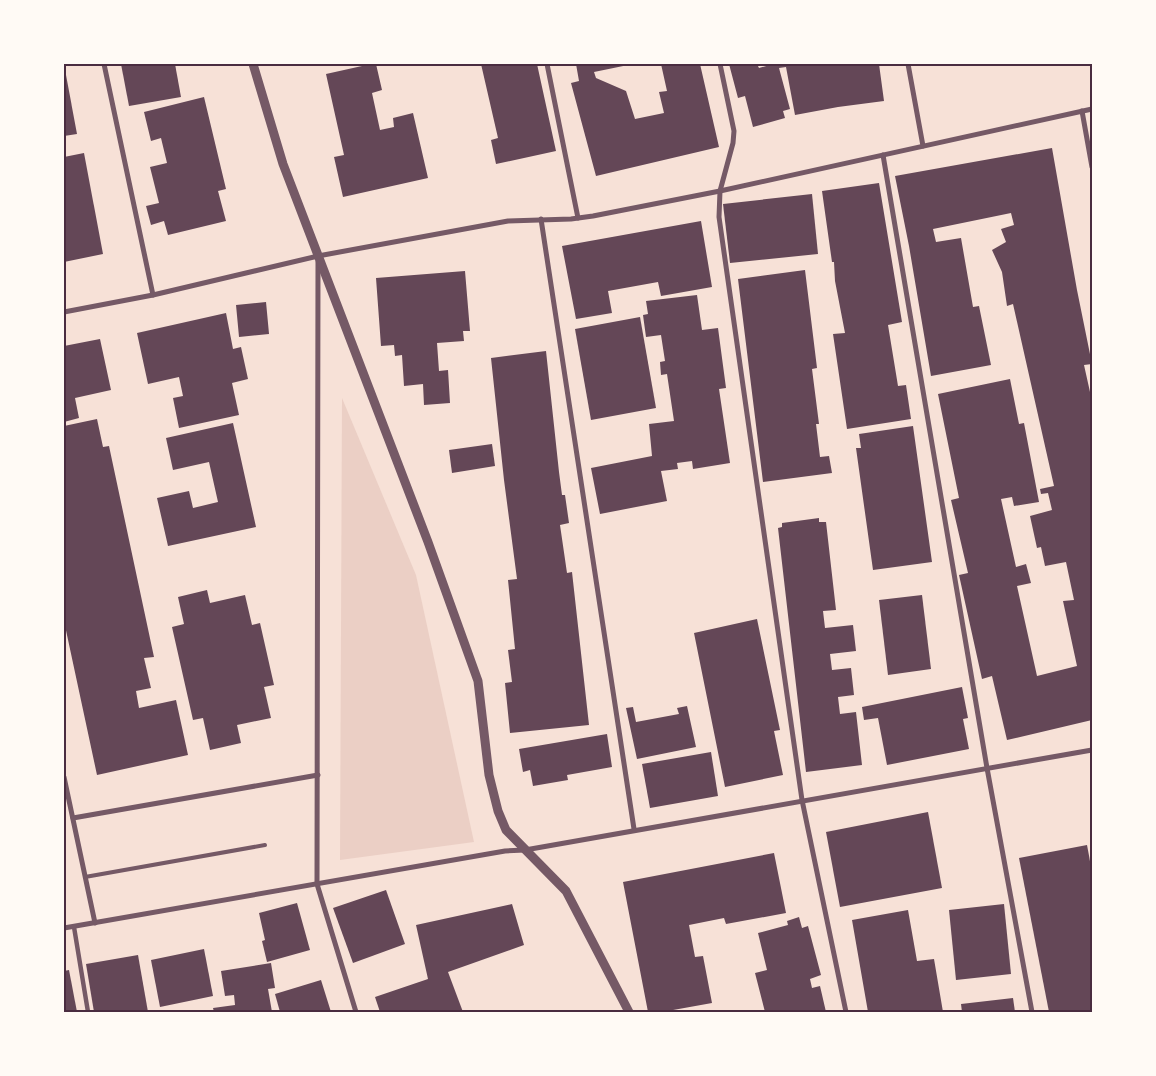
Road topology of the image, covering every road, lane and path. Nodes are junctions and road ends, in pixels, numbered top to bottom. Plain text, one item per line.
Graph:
1 (104, 64) edge
2 (253, 64) edge
3 (547, 64) edge
4 (720, 64) edge
5 (908, 64) edge
6 (1092, 109) edge
7 (1082, 111) junction
8 (923, 146) junction
9 (882, 155) junction
10 (1092, 168) edge
11 (720, 190) junction
12 (578, 218) junction
13 (541, 219) junction
14 (318, 256) junction
15 (153, 295) junction
16 (64, 312) edge
17 (1092, 750) edge
18 (987, 768) junction
19 (318, 775) junction
20 (64, 777) edge
21 (802, 800) junction
22 (73, 818) junction
23 (634, 829) junction
24 (264, 845) dead end
25 (525, 850) junction
26 (85, 877) junction
27 (317, 884) junction
28 (96, 923) junction
29 (74, 927) junction
30 (64, 928) edge
31 (88, 1012) edge
32 (356, 1012) edge
33 (629, 1012) edge
34 (846, 1012) edge
35 (1032, 1012) edge

1 - 15 street
2 - 14 street
3 - 12 street
4 - 11 street
5 - 8 street
6 - 7 street
7 - 8 street
7 - 10 street
8 - 9 street
9 - 11 street
9 - 18 street
11 - 12 street
11 - 21 street
12 - 13 street
13 - 14 street
13 - 23 street
14 - 15 street
14 - 19 street
14 - 25 street
15 - 16 street
17 - 18 street
18 - 21 street
18 - 35 street
19 - 22 street
19 - 27 street
20 - 22 street
21 - 23 street
21 - 34 street
22 - 26 street
23 - 25 street
24 - 26 lane
25 - 27 street
25 - 33 street
26 - 28 street
27 - 28 street
27 - 32 street
28 - 29 street
29 - 30 street
29 - 31 street

